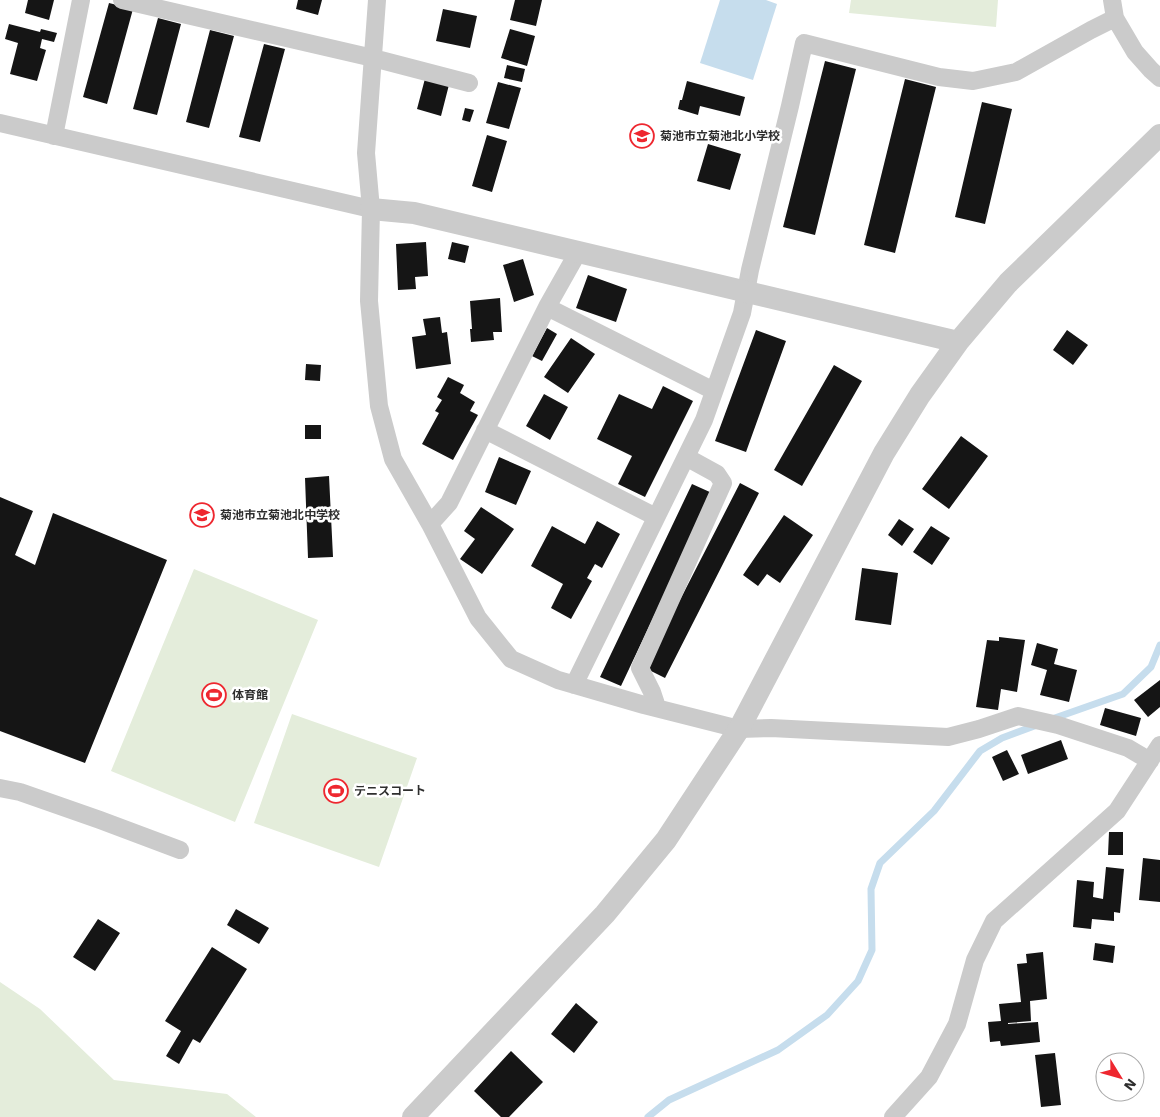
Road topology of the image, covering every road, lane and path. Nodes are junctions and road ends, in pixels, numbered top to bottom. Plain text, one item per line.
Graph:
1 (81, 0) edge
2 (122, 0) edge
3 (376, 0) edge
4 (1112, 0) edge
5 (1115, 18) junction
6 (373, 58) junction
7 (1160, 78) edge
8 (470, 83) dead end
9 (0, 123) edge
10 (1160, 135) edge
11 (54, 136) junction
12 (371, 209) junction
13 (578, 252) junction
14 (746, 292) junction
15 (547, 307) junction
16 (958, 342) junction
17 (714, 391) junction
18 (485, 430) junction
19 (686, 457) junction
20 (656, 517) junction
21 (430, 524) junction
22 (574, 684) junction
23 (657, 708) junction
24 (739, 729) junction
25 (1160, 746) edge
26 (1150, 761) junction
27 (0, 788) edge
28 (180, 850) dead end
29 (413, 1117) edge
30 (893, 1117) edge

1 - 11 street
2 - 6 street
3 - 6 street
4 - 5 street
5 - 7 street
5 - 14 street
6 - 8 street
6 - 12 street
9 - 11 street
10 - 16 street
11 - 12 street
12 - 13 street
12 - 21 street
13 - 14 street
13 - 15 street
14 - 16 street
14 - 17 street
15 - 17 street
15 - 18 street
16 - 24 street
17 - 19 street
18 - 20 street
18 - 21 street
19 - 20 street
19 - 23 street
20 - 22 street
21 - 22 street
22 - 23 street
23 - 24 street
24 - 26 street
24 - 29 street
25 - 26 street
26 - 30 street
27 - 28 street

